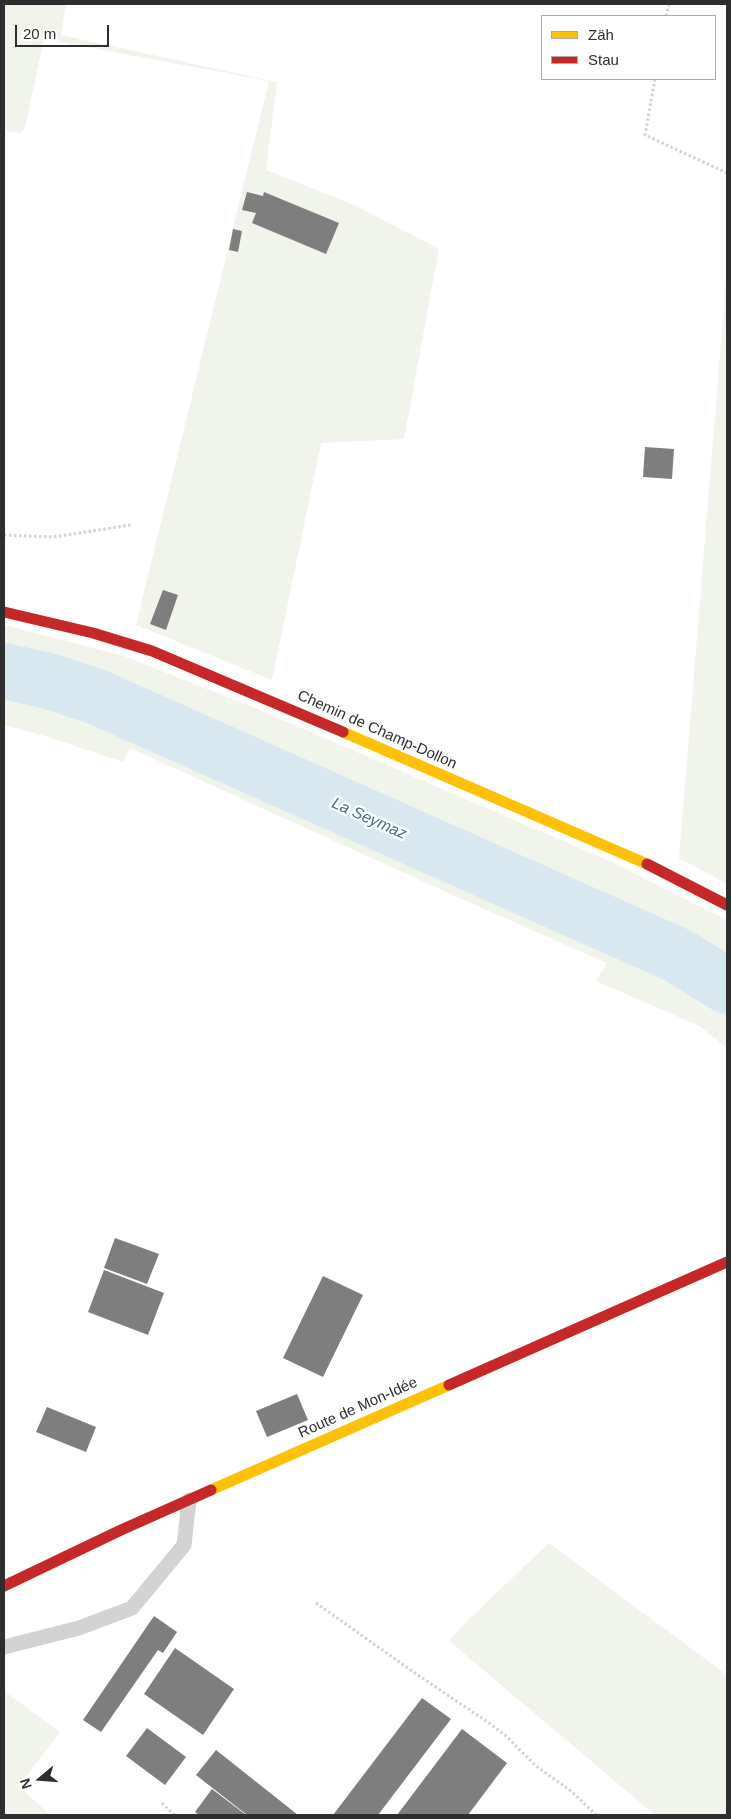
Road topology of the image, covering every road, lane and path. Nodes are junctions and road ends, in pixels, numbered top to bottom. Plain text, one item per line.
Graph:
1 (655, 80) edge
2 (727, 173) edge
3 (131, 525) dead end
4 (4, 535) edge
5 (4, 612) edge
6 (727, 906) edge
7 (727, 1262) edge
8 (189, 1500) junction
9 (4, 1586) edge
10 (316, 1603) dead end
11 (4, 1647) edge
12 (162, 1803) dead end
13 (174, 1815) edge
14 (596, 1815) edge

1 - 2 path
3 - 4 path
5 - 6 main road, Chemin de Champ-Dollon
7 - 8 main road, Route de Mon-Idée
8 - 9 main road, Route de Mon-Idée
8 - 11 lane
10 - 14 path
12 - 13 path

